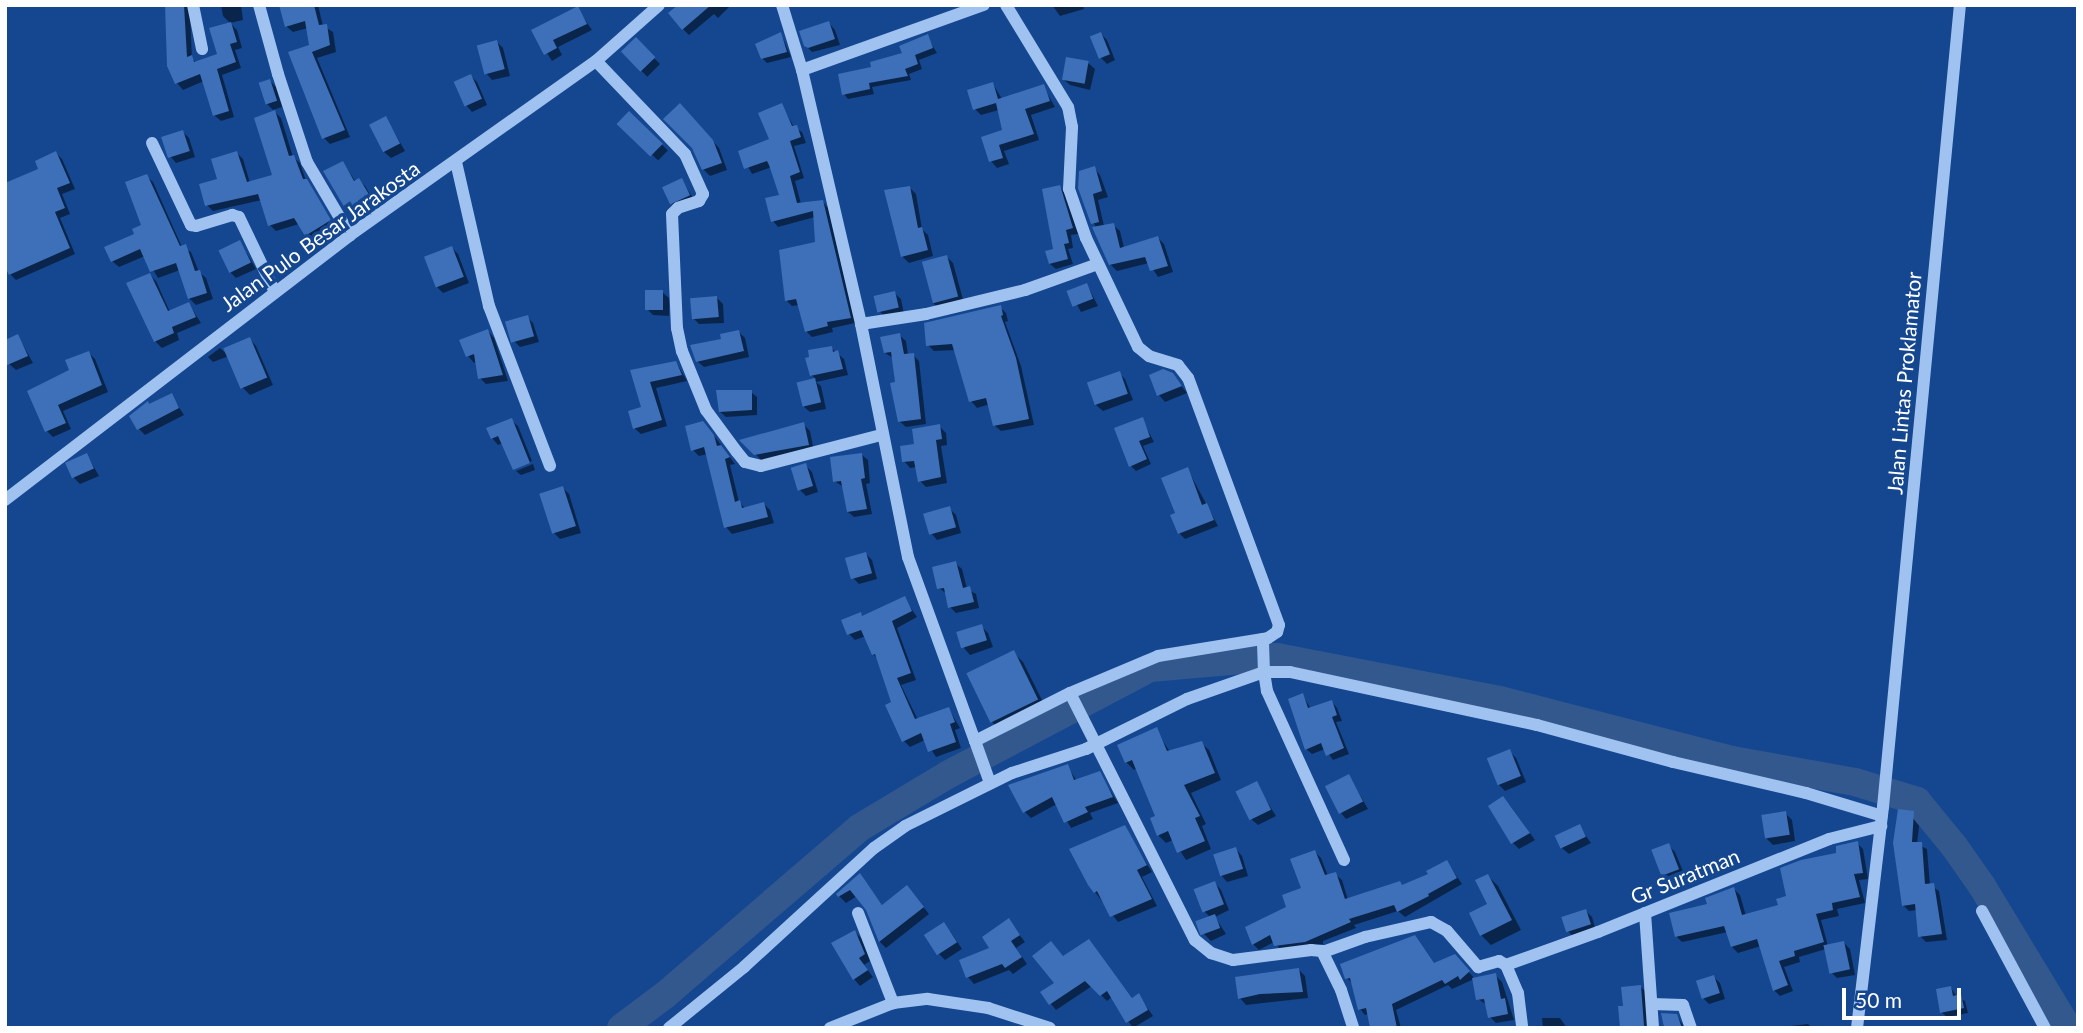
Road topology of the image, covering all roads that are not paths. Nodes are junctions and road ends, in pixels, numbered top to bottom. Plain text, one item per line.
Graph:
1 (193, 5) edge
2 (259, 5) edge
3 (659, 5) edge
4 (782, 5) edge
5 (984, 5) edge
6 (1006, 5) edge
7 (1960, 5) edge
8 (202, 49) dead end
9 (596, 61) junction
10 (802, 70) junction
11 (152, 143) dead end
12 (456, 162) junction
13 (350, 235) junction
14 (1098, 264) junction
15 (275, 292) junction
16 (861, 324) junction
17 (881, 435) junction
18 (550, 466) dead end
19 (5, 500) edge
20 (1263, 644) junction
21 (1264, 669) junction
22 (1071, 697) junction
23 (1096, 745) junction
24 (977, 748) junction
25 (989, 781) junction
26 (1882, 817) junction
27 (1344, 860) dead end
28 (1982, 911) dead end
29 (858, 913) dead end
30 (1645, 913) junction
31 (1323, 952) junction
32 (1506, 965) junction
33 (893, 1003) junction
34 (1652, 1004) junction
35 (669, 1028) edge
36 (830, 1028) edge
37 (1050, 1028) edge
38 (1353, 1028) edge
39 (1522, 1028) edge
40 (1653, 1028) edge
41 (1691, 1028) edge
42 (1857, 1028) edge
43 (2045, 1028) edge

1 - 8 street
2 - 13 street
3 - 9 street, Jalan Pulo Besar Jarakosta
4 - 10 street
5 - 10 street
6 - 14 street
7 - 26 street, Jalan Lintas Proklamator
9 - 12 street, Jalan Pulo Besar Jarakosta
9 - 17 street
10 - 16 street
11 - 15 street
12 - 13 street, Jalan Pulo Besar Jarakosta
12 - 18 street
13 - 15 street, Jalan Pulo Besar Jarakosta
14 - 16 street
14 - 20 street
15 - 19 street, Jalan Pulo Besar Jarakosta
16 - 17 street
17 - 24 street
20 - 21 street
20 - 22 street
21 - 23 street
21 - 26 street
21 - 27 street
22 - 23 street
22 - 24 street
23 - 25 street
23 - 31 street
24 - 25 street
25 - 35 street
26 - 30 street, Gr Suratman
26 - 42 street
28 - 43 street
29 - 33 street
30 - 32 street, Gr Suratman
30 - 34 street
31 - 32 street
31 - 38 street
32 - 39 street
33 - 36 street
33 - 37 street
34 - 40 street
34 - 41 street

